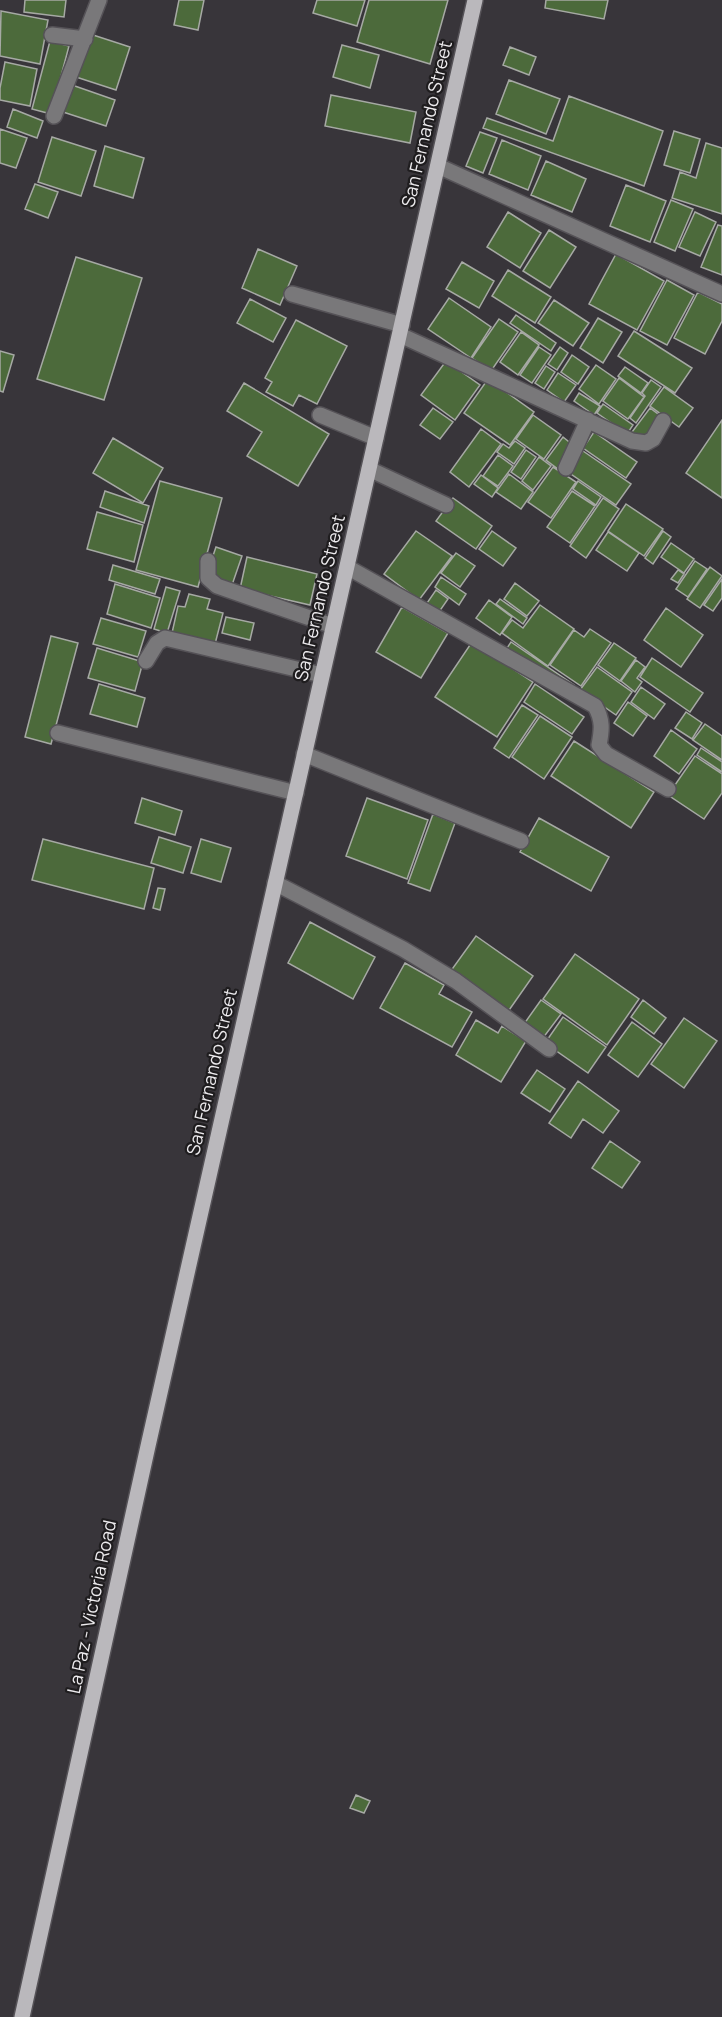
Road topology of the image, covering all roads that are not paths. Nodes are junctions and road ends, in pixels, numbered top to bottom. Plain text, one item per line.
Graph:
1 (99, 0) edge
2 (475, 0) edge
3 (52, 35) dead end
4 (85, 39) junction
5 (54, 116) dead end
6 (438, 166) junction
7 (292, 294) dead end
8 (722, 294) edge
9 (401, 330) junction
10 (320, 414) dead end
11 (588, 420) junction
12 (663, 421) dead end
13 (376, 438) junction
14 (566, 468) dead end
15 (369, 469) junction
16 (447, 505) dead end
17 (208, 561) dead end
18 (347, 567) junction
19 (333, 626) junction
20 (146, 661) dead end
21 (322, 675) junction
22 (58, 733) dead end
23 (304, 754) junction
24 (668, 789) dead end
25 (296, 793) junction
26 (521, 841) dead end
27 (275, 883) junction
28 (549, 1049) dead end
29 (202, 1205) joint
30 (22, 2017) edge

1 - 4 street
2 - 6 main road, San Fernando Street
3 - 4 street
4 - 5 street
6 - 8 street
6 - 9 main road, San Fernando Street
7 - 9 street
9 - 11 street
9 - 13 main road, San Fernando Street
10 - 13 street
11 - 12 street
11 - 14 street
13 - 15 main road, San Fernando Street
15 - 16 street
15 - 18 main road, San Fernando Street
17 - 19 street
18 - 19 main road, San Fernando Street
18 - 24 street
19 - 21 main road, San Fernando Street
20 - 21 street
21 - 23 main road, San Fernando Street
22 - 25 street
23 - 25 main road, San Fernando Street
23 - 26 street
25 - 27 main road, San Fernando Street
27 - 28 street
27 - 29 main road, San Fernando Street
29 - 30 main road, La Paz - Victoria Road

